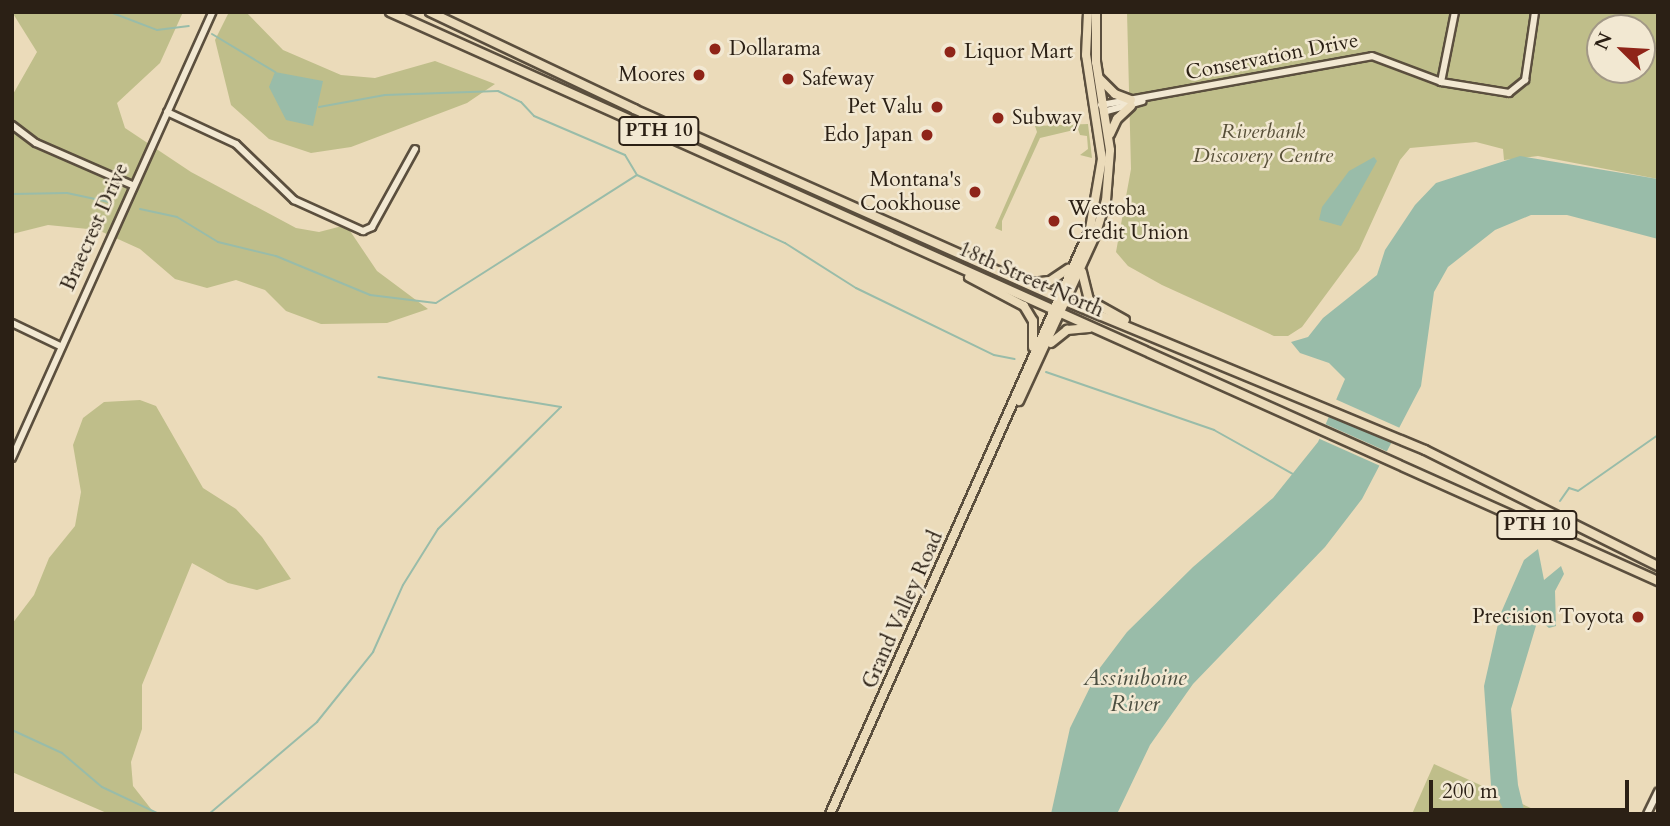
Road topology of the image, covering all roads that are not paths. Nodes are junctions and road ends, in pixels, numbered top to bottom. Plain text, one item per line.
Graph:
1 (212, 12) edge
2 (390, 12) edge
3 (1088, 12) edge
4 (1096, 12) edge
5 (1455, 12) edge
6 (1535, 12) edge
7 (432, 13) edge
8 (428, 29) junction
9 (1099, 78) junction
10 (1441, 82) junction
11 (1131, 103) junction
12 (1100, 109) junction
13 (167, 112) junction
14 (12, 125) edge
15 (1109, 141) junction
16 (415, 149) dead end
17 (132, 185) junction
18 (926, 252) junction
19 (1084, 253) junction
20 (1016, 279) junction
21 (1063, 299) junction
22 (1058, 310) junction
23 (12, 324) edge
24 (1108, 333) junction
25 (1154, 339) junction
26 (62, 346) junction
27 (1040, 360) junction
28 (1025, 373) junction
29 (1007, 422) junction
30 (12, 458) edge
31 (1658, 566) edge
32 (1658, 580) edge
33 (1657, 792) edge
34 (830, 814) edge
35 (1647, 814) edge

1 - 13 street, Braecrest Drive
2 - 8 main road, 18th Street North / PTH 10
3 - 12 main road
4 - 9 main road
5 - 10 street
6 - 10 street, Conservation Drive
7 - 8 street
7 - 20 main road, 18th Street North / PTH 10
8 - 18 main road, 18th Street North / PTH 10
9 - 11 main road
9 - 12 main road
10 - 11 street, Conservation Drive
11 - 12 street, Conservation Drive
11 - 15 main road
12 - 15 main road
12 - 19 main road
13 - 16 street
13 - 17 street, Braecrest Drive
14 - 17 street
15 - 19 main road
17 - 26 street, Braecrest Drive
18 - 22 main road, 18th Street North / PTH 10
18 - 28 main road
19 - 20 main road
19 - 21 main road, Grand Valley Road
19 - 25 main road
20 - 21 main road, 18th Street North / PTH 10
21 - 22 main road, Grand Valley Road
21 - 25 main road, 18th Street North / PTH 10
22 - 24 main road, 18th Street North / PTH 10
22 - 27 main road, Grand Valley Road
22 - 28 main road, Grand Valley Road
23 - 26 street
24 - 27 main road
24 - 32 main road, 18th Street North / PTH 10
25 - 31 main road, 18th Street North / PTH 10
26 - 30 street, Braecrest Drive
27 - 29 main road, Grand Valley Road
28 - 29 main road, Grand Valley Road
29 - 34 main road, Grand Valley Road
33 - 35 street

